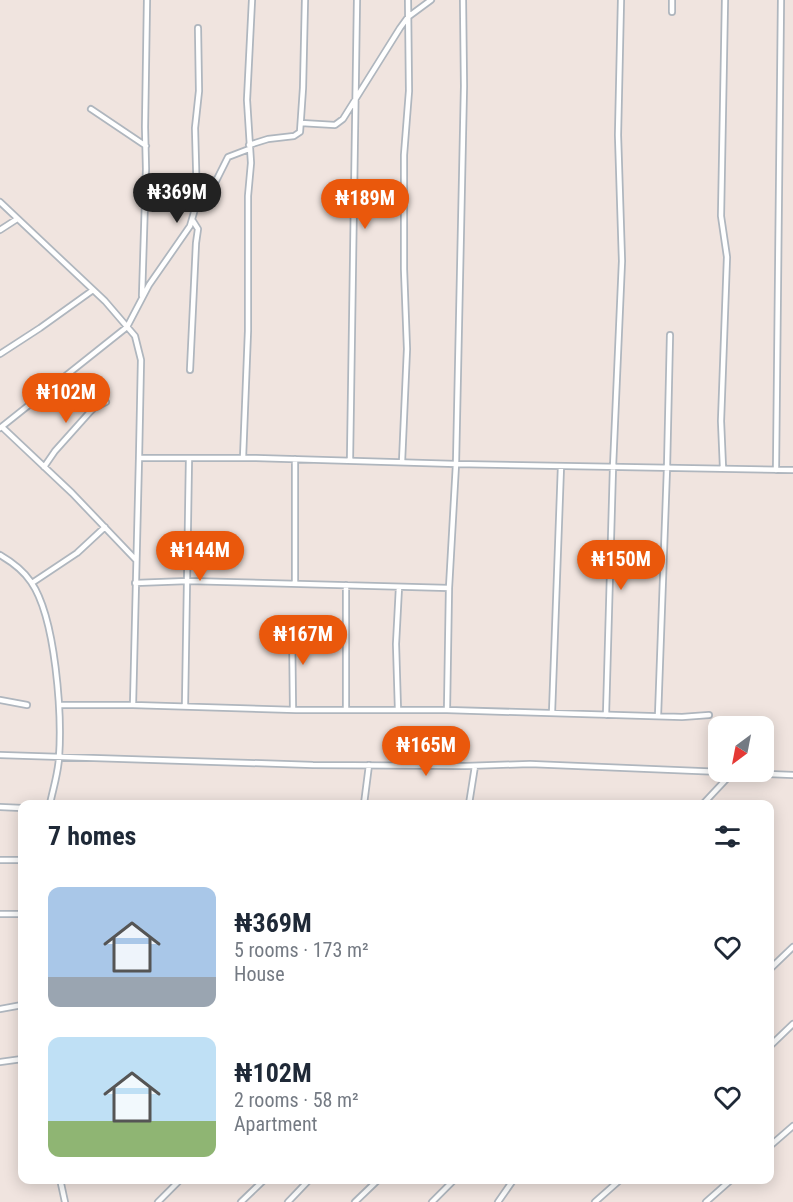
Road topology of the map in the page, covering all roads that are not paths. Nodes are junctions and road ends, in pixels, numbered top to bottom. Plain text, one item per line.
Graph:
1 (147, 0) edge
2 (252, 0) edge
3 (305, 0) edge
4 (357, 0) edge
5 (408, 0) edge
6 (431, 0) edge
7 (463, 0) edge
8 (621, 0) edge
9 (672, 0) edge
10 (725, 0) edge
11 (781, 0) edge
12 (672, 12) dead end
13 (408, 17) junction
14 (198, 28) dead end
15 (355, 101) junction
16 (91, 109) dead end
17 (301, 123) junction
18 (146, 146) junction
19 (249, 147) junction
20 (0, 202) edge
21 (196, 202) junction
22 (17, 219) junction
23 (193, 221) junction
24 (0, 230) edge
25 (93, 290) junction
26 (142, 299) junction
27 (127, 327) junction
28 (670, 335) dead end
29 (0, 354) edge
30 (190, 370) dead end
31 (67, 375) junction
32 (106, 402) dead end
33 (94, 408) junction
34 (1, 428) edge
35 (139, 458) junction
36 (189, 458) junction
37 (243, 458) junction
38 (295, 459) junction
39 (350, 460) junction
40 (402, 462) junction
41 (456, 464) junction
42 (561, 466) junction
43 (44, 467) junction
44 (613, 467) junction
45 (667, 468) junction
46 (723, 468) junction
47 (776, 470) junction
48 (793, 470) edge
49 (105, 527) junction
50 (0, 555) edge
51 (136, 560) junction
52 (189, 581) junction
53 (32, 583) junction
54 (135, 583) junction
55 (295, 584) junction
56 (346, 585) junction
57 (399, 586) junction
58 (449, 588) junction
59 (292, 623) dead end
60 (0, 700) edge
61 (27, 705) dead end
62 (59, 705) junction
63 (133, 705) junction
64 (185, 706) junction
65 (292, 710) junction
66 (346, 710) junction
67 (398, 710) junction
68 (447, 710) junction
69 (552, 713) junction
70 (606, 715) junction
71 (709, 715) dead end
72 (658, 716) junction
73 (0, 755) edge
74 (59, 757) junction
75 (369, 765) junction
76 (475, 766) junction
77 (708, 772) edge
78 (774, 774) edge
79 (793, 775) edge
80 (724, 782) edge
81 (51, 800) edge
82 (365, 800) edge
83 (470, 800) edge
84 (707, 800) edge
85 (0, 807) edge
86 (18, 808) edge
87 (0, 860) edge
88 (18, 860) edge
89 (0, 914) edge
90 (18, 914) edge
91 (793, 947) edge
92 (774, 965) edge
93 (18, 1006) edge
94 (0, 1009) edge
95 (793, 1024) edge
96 (774, 1042) edge
97 (18, 1060) edge
98 (0, 1062) edge
99 (793, 1126) edge
100 (774, 1143) edge
101 (61, 1184) edge
102 (176, 1184) edge
103 (260, 1184) edge
104 (305, 1184) edge
105 (374, 1184) edge
106 (450, 1184) edge
107 (511, 1184) edge
108 (615, 1184) edge
109 (726, 1184) edge
110 (65, 1202) edge
111 (158, 1202) edge
112 (241, 1202) edge
113 (288, 1202) edge
114 (355, 1202) edge
115 (432, 1202) edge
116 (498, 1202) edge
117 (595, 1202) edge
118 (706, 1202) edge

1 - 18 street
2 - 19 street
3 - 17 street
4 - 15 street
5 - 13 street
6 - 13 street
7 - 41 street
8 - 44 street
9 - 12 street
10 - 46 street
11 - 47 street
13 - 15 street
13 - 40 street
14 - 21 street
15 - 17 street
15 - 39 street
16 - 18 street
17 - 19 street
18 - 26 street
19 - 21 street
19 - 37 street
20 - 22 street
21 - 23 street
22 - 24 street
22 - 25 street
23 - 26 street
23 - 30 street
25 - 27 street
25 - 29 street
26 - 27 street
27 - 31 street
27 - 35 street
28 - 45 street
31 - 33 street
31 - 34 street
32 - 33 street
33 - 43 street
34 - 43 street
35 - 36 street
35 - 51 street
36 - 37 street
36 - 52 street
37 - 38 street
38 - 39 street
38 - 55 street
39 - 40 street
40 - 41 street
41 - 42 street
41 - 58 street
42 - 44 street
42 - 69 street
43 - 49 street
44 - 45 street
44 - 70 street
45 - 46 street
45 - 72 street
46 - 47 street
47 - 48 street
49 - 51 street
49 - 53 street
50 - 53 street
51 - 54 street
52 - 54 street
52 - 55 street
52 - 64 street
53 - 62 street
54 - 63 street
55 - 56 street
56 - 57 street
56 - 66 street
57 - 58 street
57 - 67 street
58 - 68 street
59 - 65 street
60 - 61 street
62 - 63 street
62 - 74 street
63 - 64 street
64 - 65 street
65 - 66 street
66 - 67 street
67 - 68 street
68 - 69 street
69 - 70 street
70 - 72 street
71 - 72 street
73 - 74 street
74 - 75 street
74 - 81 street
75 - 76 street
75 - 82 street
76 - 77 street
76 - 83 street
78 - 79 street
80 - 84 street
85 - 86 street
87 - 88 street
89 - 90 street
91 - 92 street
93 - 94 street
95 - 96 street
97 - 98 street
99 - 100 street
101 - 110 street
102 - 111 street
103 - 112 street
104 - 113 street
105 - 114 street
106 - 115 street
107 - 116 street
108 - 117 street
109 - 118 street

